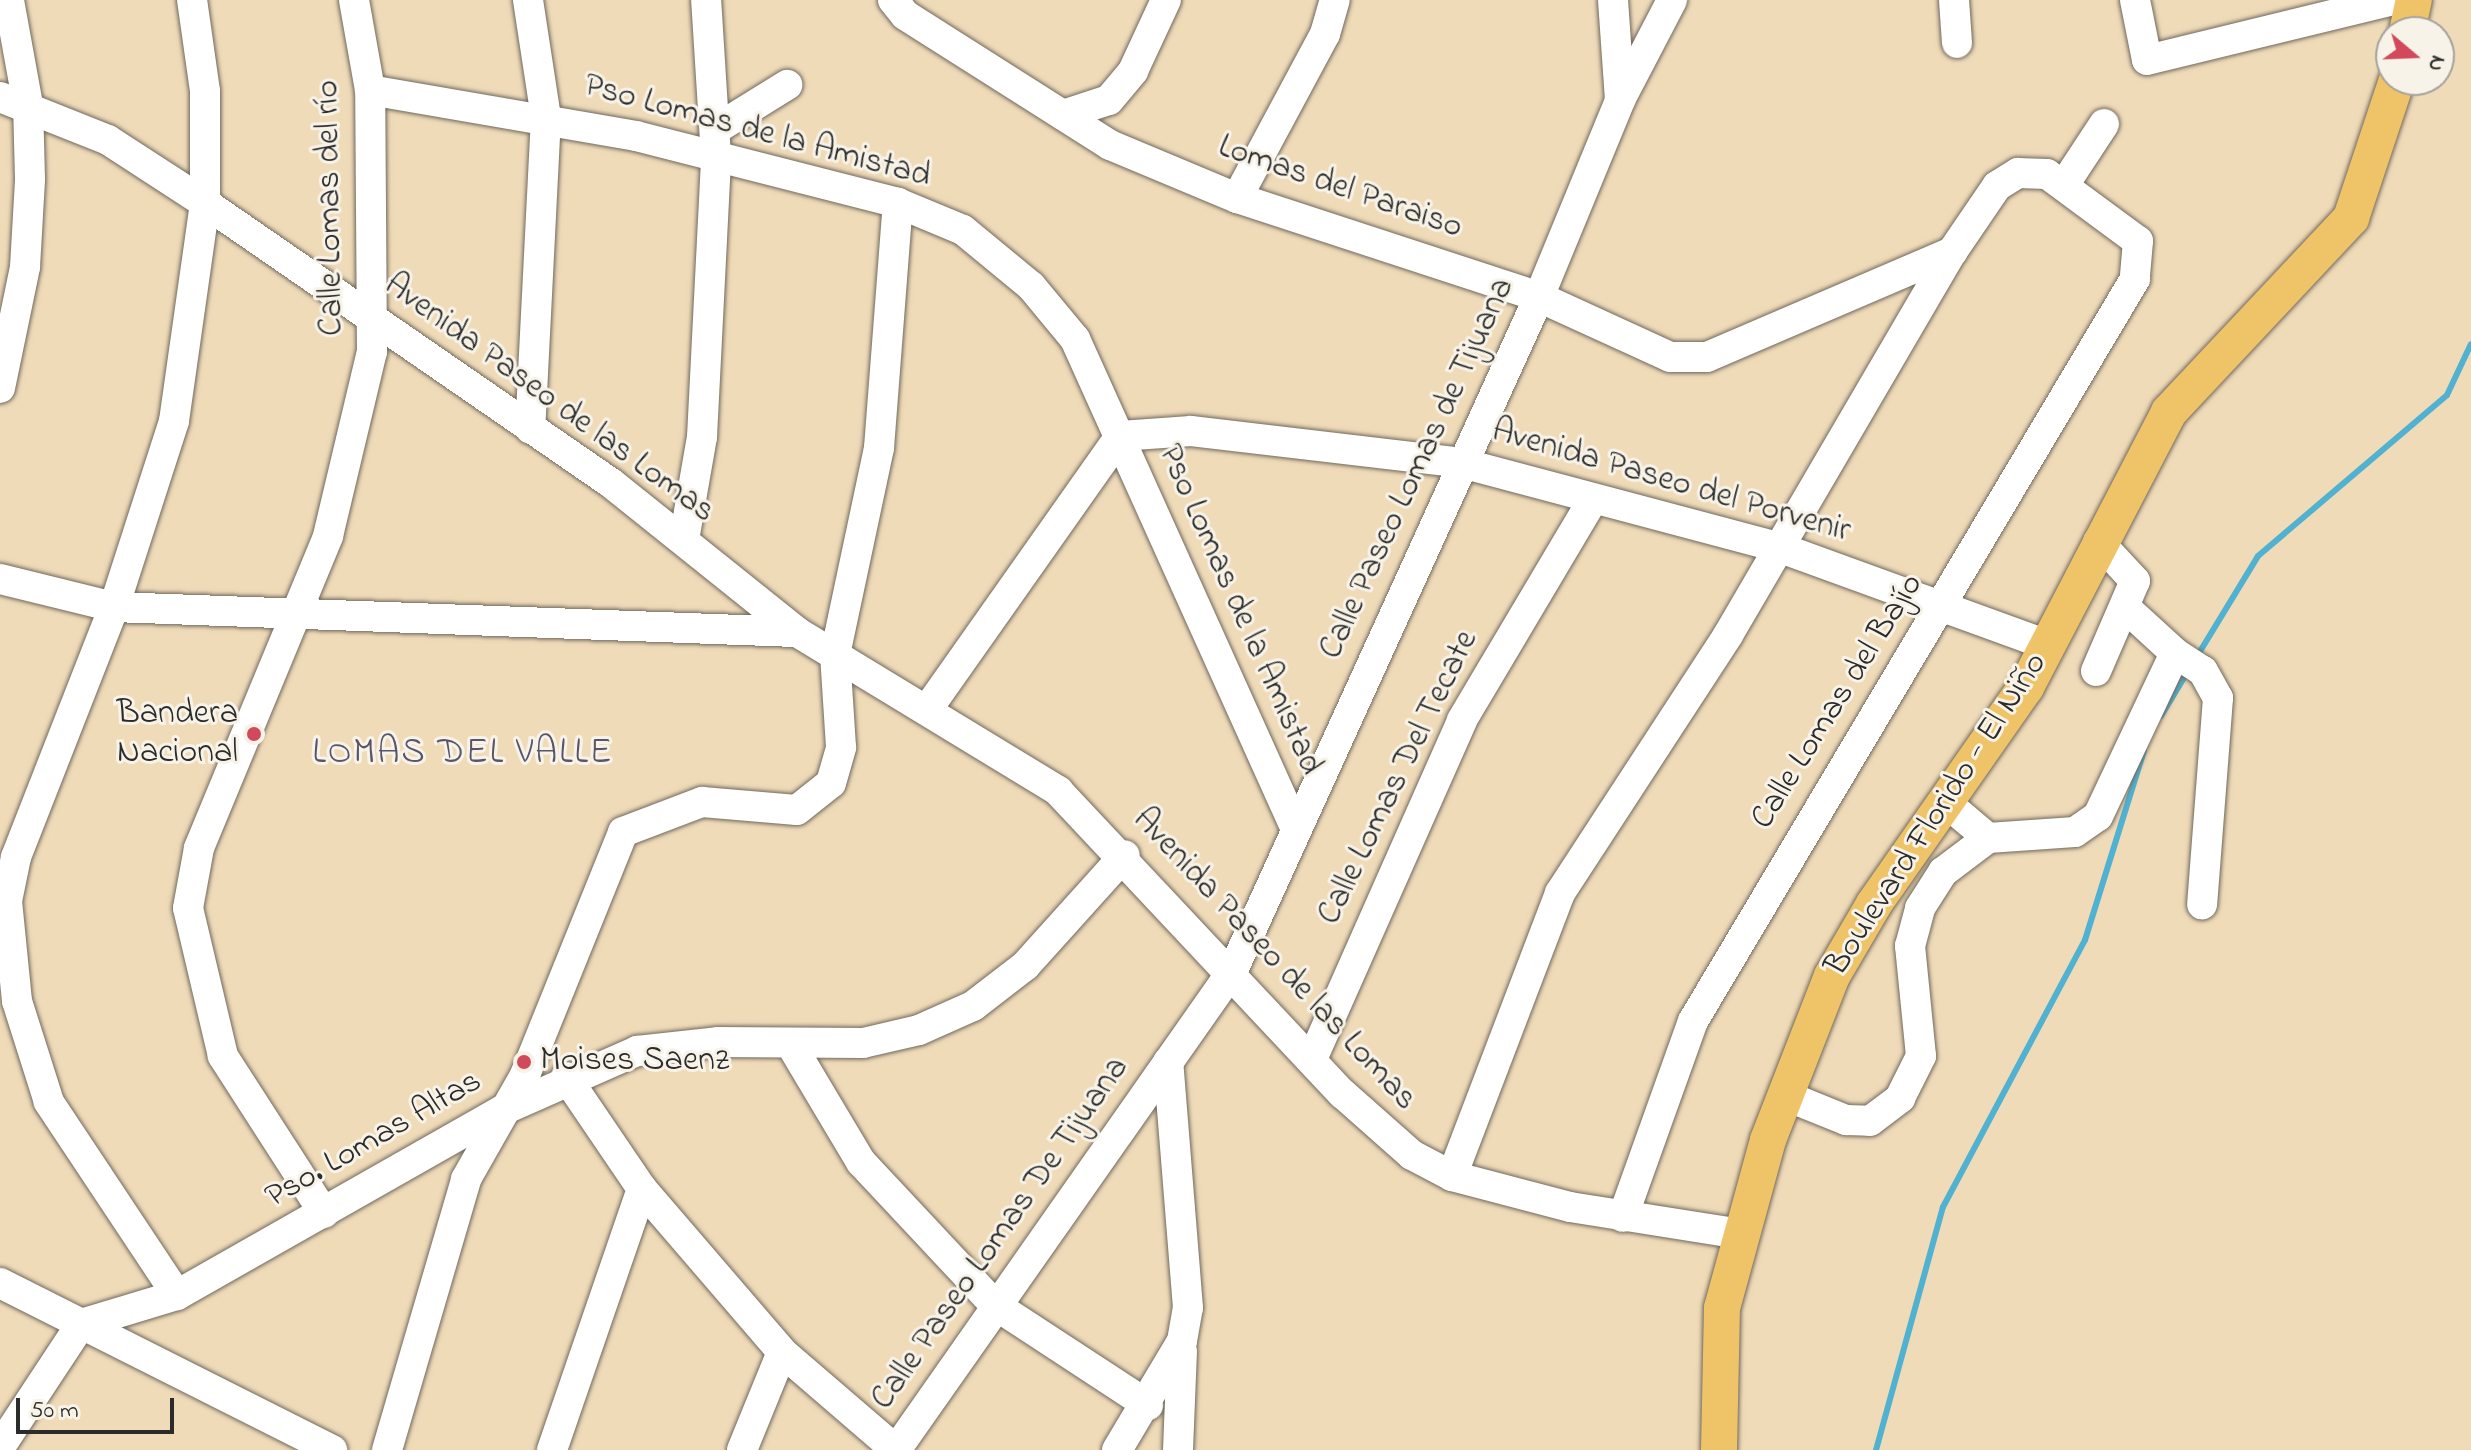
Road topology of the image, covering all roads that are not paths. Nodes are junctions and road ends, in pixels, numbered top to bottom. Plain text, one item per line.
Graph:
1 (9, 0) edge
2 (192, 0) edge
3 (354, 0) edge
4 (528, 0) edge
5 (706, 0) edge
6 (893, 0) edge
7 (1166, 0) edge
8 (1335, 0) edge
9 (1613, 0) edge
10 (1672, 0) edge
11 (1954, 0) edge
12 (2135, 0) edge
13 (2393, 0) edge
14 (2302, 10) edge
15 (1957, 43) dead end
16 (787, 85) dead end
17 (370, 90) junction
18 (2392, 96) edge
19 (1620, 100) junction
20 (14, 101) edge
21 (1063, 115) junction
22 (546, 117) junction
23 (2104, 124) dead end
24 (716, 143) junction
25 (2064, 185) junction
26 (1237, 198) junction
27 (205, 203) junction
28 (898, 203) junction
29 (1952, 252) junction
30 (1539, 297) junction
31 (372, 319) junction
32 (0, 388) edge
33 (530, 429) junction
34 (1120, 436) junction
35 (1462, 463) junction
36 (1593, 499) junction
37 (684, 540) junction
38 (2098, 541) junction
39 (1778, 547) junction
40 (0, 579) edge
41 (1943, 604) junction
42 (114, 607) junction
43 (2127, 609) junction
44 (296, 619) junction
45 (797, 632) junction
46 (2047, 645) junction
47 (2175, 653) junction
48 (835, 655) junction
49 (2096, 671) dead end
50 (929, 707) junction
51 (1944, 801) junction
52 (1294, 825) junction
53 (1988, 838) junction
54 (1125, 855) junction
55 (2202, 904) dead end
56 (1233, 970) junction
57 (793, 1048) junction
58 (1313, 1057) junction
59 (1168, 1062) junction
60 (566, 1077) junction
61 (1784, 1095) junction
62 (501, 1111) junction
63 (1452, 1176) junction
64 (642, 1189) junction
65 (324, 1213) junction
66 (1623, 1217) junction
67 (1740, 1234) junction
68 (0, 1283) edge
69 (177, 1295) junction
70 (995, 1305) junction
71 (81, 1324) junction
72 (1182, 1341) junction
73 (782, 1352) junction
74 (1148, 1405) junction
75 (0, 1447) edge
76 (332, 1450) edge
77 (387, 1450) edge
78 (552, 1450) edge
79 (742, 1450) edge
80 (896, 1450) edge
81 (1117, 1450) edge
82 (1178, 1450) edge
83 (1719, 1450) edge

1 - 20 street
2 - 27 street
3 - 17 street, Calle Lomas del río
4 - 22 street
5 - 24 street
6 - 21 street, Lomas del Paraiso
7 - 21 street
8 - 26 street
9 - 19 street
10 - 19 street, Calle Paseo Lomas de Tijuana
11 - 15 street
12 - 14 street
13 - 14 street
16 - 24 street
17 - 22 street, Pso Lomas de la Amistad
17 - 31 street, Calle Lomas del río
18 - 38 main road, Boulevard Florido - El Niño
19 - 30 street, Calle Paseo Lomas de Tijuana
20 - 27 street, Avenida Paseo de las Lomas
20 - 32 street
21 - 26 street, Lomas del Paraiso
22 - 24 street, Pso Lomas de la Amistad
22 - 33 street
23 - 25 street
24 - 28 street, Pso Lomas de la Amistad
24 - 37 street
25 - 29 street
25 - 41 street, Calle Lomas del Bajío
26 - 30 street, Lomas del Paraiso
27 - 31 street, Avenida Paseo de las Lomas
27 - 42 street
28 - 34 street, Pso Lomas de la Amistad
28 - 48 street
29 - 30 street, Lomas del Paraiso
29 - 39 street
30 - 35 street, Calle Paseo Lomas de Tijuana
31 - 33 street, Avenida Paseo de las Lomas
31 - 44 street, Calle Lomas del río
33 - 37 street, Avenida Paseo de las Lomas
34 - 35 street, Avenida Paseo del Porvenir
34 - 50 street
34 - 52 street, Pso Lomas de la Amistad
35 - 36 street, Avenida Paseo del Porvenir
35 - 52 street, Calle Paseo Lomas de Tijuana
36 - 39 street, Avenida Paseo del Porvenir
36 - 58 street, Calle Lomas Del Tecate
37 - 45 street, Avenida Paseo de las Lomas
38 - 43 street
38 - 46 main road, Boulevard Florido - El Niño
39 - 41 street, Avenida Paseo del Porvenir
39 - 63 street
40 - 42 street, Avenida Paseo de las Lomas
41 - 46 street, Avenida Paseo del Porvenir
41 - 66 street, Calle Lomas del Bajío
42 - 44 street, Avenida Paseo de las Lomas
42 - 69 street
43 - 47 street
43 - 49 street
44 - 45 street, Avenida Paseo de las Lomas
44 - 65 street, Calle Lomas del río
45 - 48 street, Avenida Paseo de las Lomas
46 - 51 main road, Boulevard Florido - El Niño
47 - 53 street
47 - 55 street
48 - 50 street, Avenida Paseo de las Lomas
48 - 62 street
50 - 54 street, Avenida Paseo de las Lomas
51 - 53 street
51 - 61 main road, Boulevard Florido - El Niño
52 - 56 street, Calle Paseo Lomas de Tijuana
53 - 61 street
54 - 56 street, Avenida Paseo de las Lomas
54 - 57 street, Pso. Lomas Altas
56 - 58 street, Avenida Paseo de las Lomas
56 - 59 street, Calle Paseo Lomas De Tijuana
57 - 60 street, Pso. Lomas Altas
57 - 70 street
58 - 63 street, Avenida Paseo de las Lomas
59 - 70 street, Calle Paseo Lomas De Tijuana
59 - 72 street, Calle Paseo Lomas De Tijuana
60 - 62 street, Pso. Lomas Altas
60 - 64 street
61 - 67 main road, Boulevard Florido - El Niño
62 - 65 street, Pso. Lomas Altas
62 - 77 street
63 - 66 street, Avenida Paseo de las Lomas
64 - 73 street
64 - 78 street
65 - 69 street, Pso. Lomas Altas
66 - 67 street, Avenida Paseo de las Lomas
67 - 83 main road, Boulevard Florido - El Niño
68 - 71 street
69 - 71 street, Pso. Lomas Altas
70 - 74 street
70 - 80 street, Calle Paseo Lomas De Tijuana
71 - 75 street
71 - 76 street
72 - 74 street, Calle Paseo Lomas De Tijuana
72 - 82 street
73 - 79 street
73 - 80 street
74 - 81 street, Calle Paseo Lomas De Tijuana

